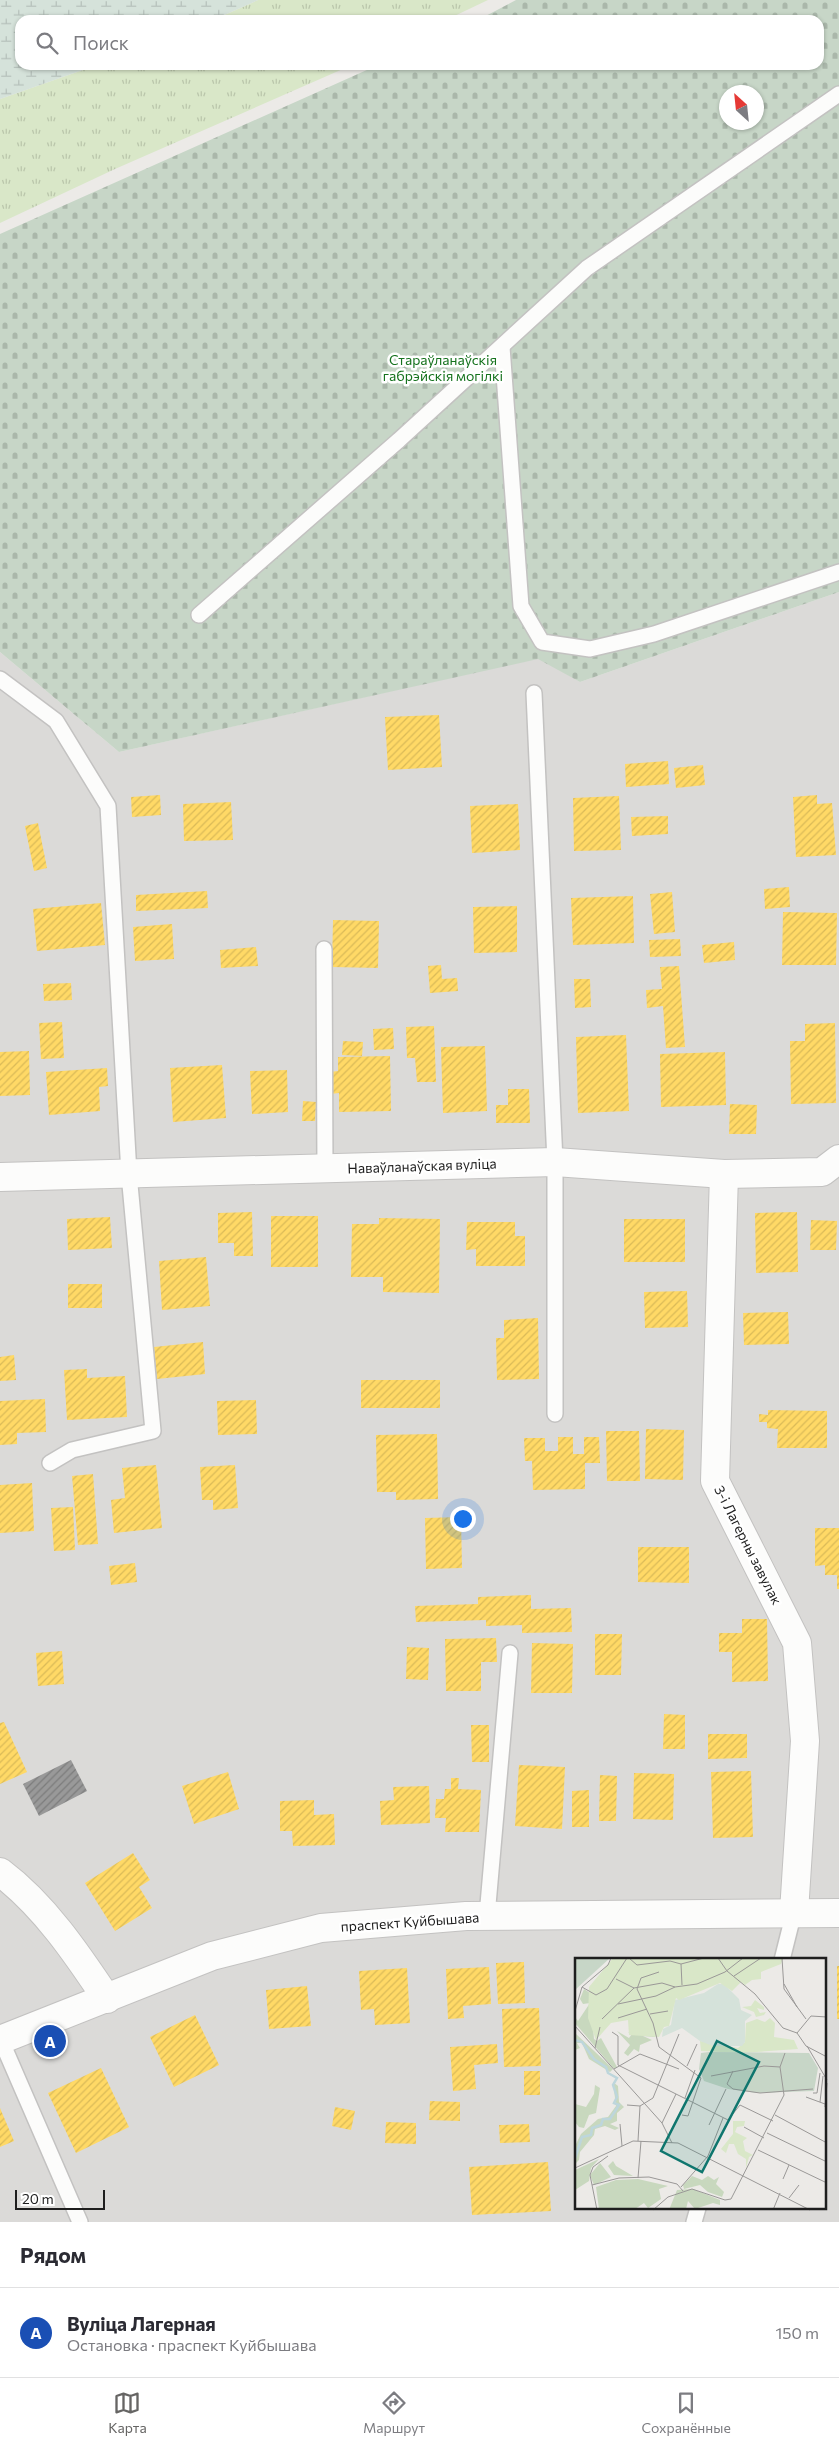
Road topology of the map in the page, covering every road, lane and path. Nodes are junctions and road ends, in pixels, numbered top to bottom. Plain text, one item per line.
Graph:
1 (839, 94) edge
2 (502, 347) junction
3 (839, 572) edge
4 (199, 615) dead end
5 (0, 679) edge
6 (534, 693) dead end
7 (324, 950) dead end
8 (839, 1159) edge
9 (555, 1162) junction
10 (324, 1169) junction
11 (129, 1174) junction
12 (724, 1174) junction
13 (0, 1178) edge
14 (555, 1414) dead end
15 (50, 1463) dead end
16 (510, 1653) dead end
17 (0, 1872) edge
18 (794, 1912) junction
19 (839, 1913) edge
20 (487, 1916) junction
21 (782, 1958) edge
22 (107, 1999) junction
23 (0, 2040) edge
24 (80, 2222) edge

1 - 2 lane
2 - 3 lane
2 - 4 lane
5 - 11 lane
6 - 9 lane
7 - 10 lane
8 - 12 street, Наваўланаўская вуліца
9 - 10 street, Наваўланаўская вуліца
9 - 12 street, Наваўланаўская вуліца
9 - 14 lane
10 - 11 street, Наваўланаўская вуліца
11 - 13 street, Наваўланаўская вуліца
11 - 15 lane
12 - 18 street, 3-і Лагерны завулак
16 - 20 lane
17 - 22 street
18 - 19 street, праспект Куйбышава
18 - 20 street, праспект Куйбышава
18 - 21 lane
20 - 22 street, праспект Куйбышава
22 - 23 street, праспект Куйбышава
23 - 24 lane

